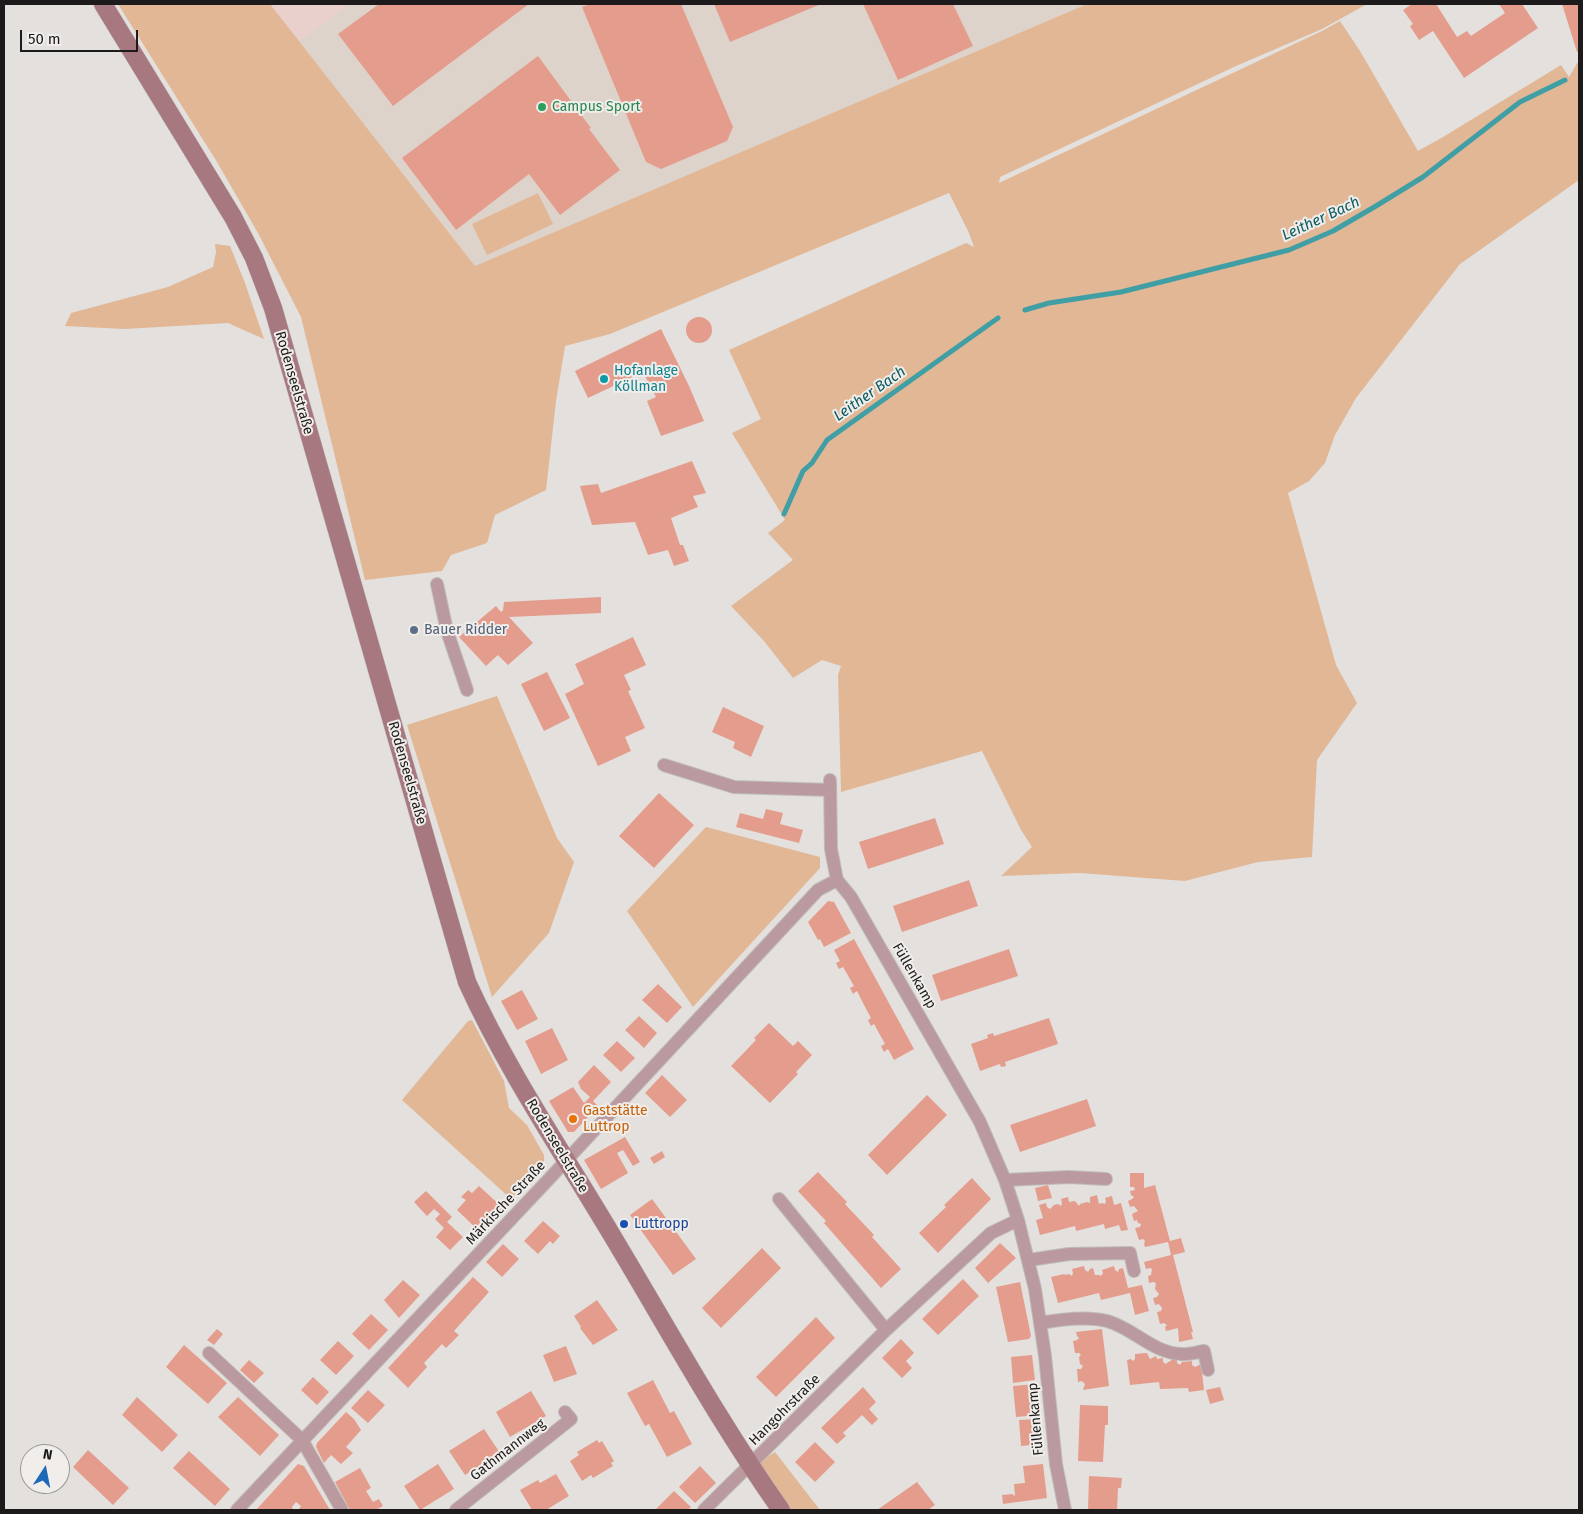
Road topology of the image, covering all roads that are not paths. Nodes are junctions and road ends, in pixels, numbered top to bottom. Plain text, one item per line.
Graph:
1 (103, 4) edge
2 (437, 584) dead end
3 (467, 690) dead end
4 (664, 765) dead end
5 (837, 880) junction
6 (566, 1161) junction
7 (1005, 1180) junction
8 (1106, 1180) dead end
9 (779, 1199) dead end
10 (1018, 1220) junction
11 (1029, 1260) junction
12 (1134, 1271) dead end
13 (1041, 1323) junction
14 (886, 1330) junction
15 (209, 1353) dead end
16 (1208, 1370) dead end
17 (565, 1412) dead end
18 (302, 1440) junction
19 (750, 1466) junction
20 (237, 1510) edge
21 (342, 1510) edge
22 (456, 1510) edge
23 (704, 1510) edge
24 (781, 1510) edge
25 (1065, 1510) edge

1 - 6 main road, Rodenseelstraße
2 - 3 street
4 - 5 street, Füllenkamp
5 - 6 street, Märkische Straße
5 - 7 street, Füllenkamp
6 - 18 street, Märkische Straße
6 - 19 main road, Rodenseelstraße
7 - 8 street
7 - 10 street, Füllenkamp
9 - 14 street
10 - 11 street, Füllenkamp
10 - 14 street, Hangohrstraße
11 - 12 street
11 - 13 street, Füllenkamp
13 - 16 street
13 - 25 street, Füllenkamp
14 - 19 street, Hangohrstraße
15 - 18 street
17 - 22 street, Gathmannweg
18 - 20 street, Märkische Straße
18 - 21 street
19 - 23 street, Hangohrstraße
19 - 24 main road, Rodenseelstraße

